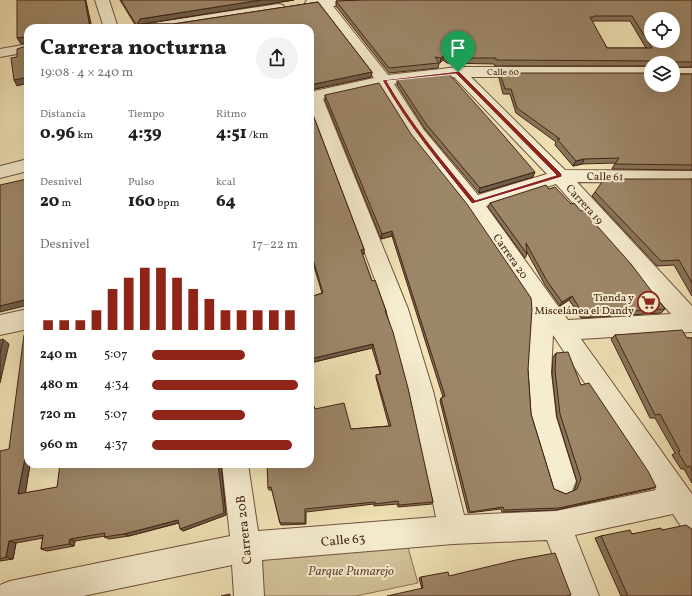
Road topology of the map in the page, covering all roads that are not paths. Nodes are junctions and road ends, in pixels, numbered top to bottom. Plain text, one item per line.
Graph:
1 (102, 0) edge
2 (368, 0) edge
3 (323, 1) edge
4 (110, 24) edge
5 (173, 24) edge
6 (24, 49) edge
7 (0, 53) edge
8 (458, 72) junction
9 (644, 72) edge
10 (680, 73) edge
11 (692, 73) edge
12 (384, 80) junction
13 (314, 96) edge
14 (314, 101) edge
15 (24, 166) edge
16 (0, 172) edge
17 (560, 176) junction
18 (692, 177) edge
19 (474, 203) junction
20 (543, 301) junction
21 (24, 320) edge
22 (692, 322) edge
23 (0, 325) edge
24 (563, 330) junction
25 (236, 468) edge
26 (562, 481) dead end
27 (686, 509) edge
28 (556, 525) junction
29 (453, 530) junction
30 (246, 546) junction
31 (10, 596) edge
32 (249, 596) edge
33 (584, 596) edge

1 - 4 street
2 - 3 street
3 - 5 street
3 - 12 street, Carrera 20
6 - 7 street
8 - 9 street, Calle 60
8 - 12 street, Calle 60
8 - 17 street, Carrera 19
10 - 11 street
12 - 13 street, Calle 60
12 - 19 street, Carrera 20
14 - 29 street
15 - 16 street
17 - 18 street, Calle 61
17 - 19 street, Calle 61
17 - 22 street, Carrera 19
19 - 20 street, Carrera 20
20 - 24 street, Carrera 20
20 - 26 street
21 - 23 street
22 - 24 street
24 - 27 street, Carrera 20
25 - 30 street, Carrera 20B
27 - 28 street, Calle 63
28 - 29 street, Calle 63
28 - 33 street
29 - 30 street, Calle 63
30 - 31 street, Calle 63
30 - 32 street, Carrera 20B

